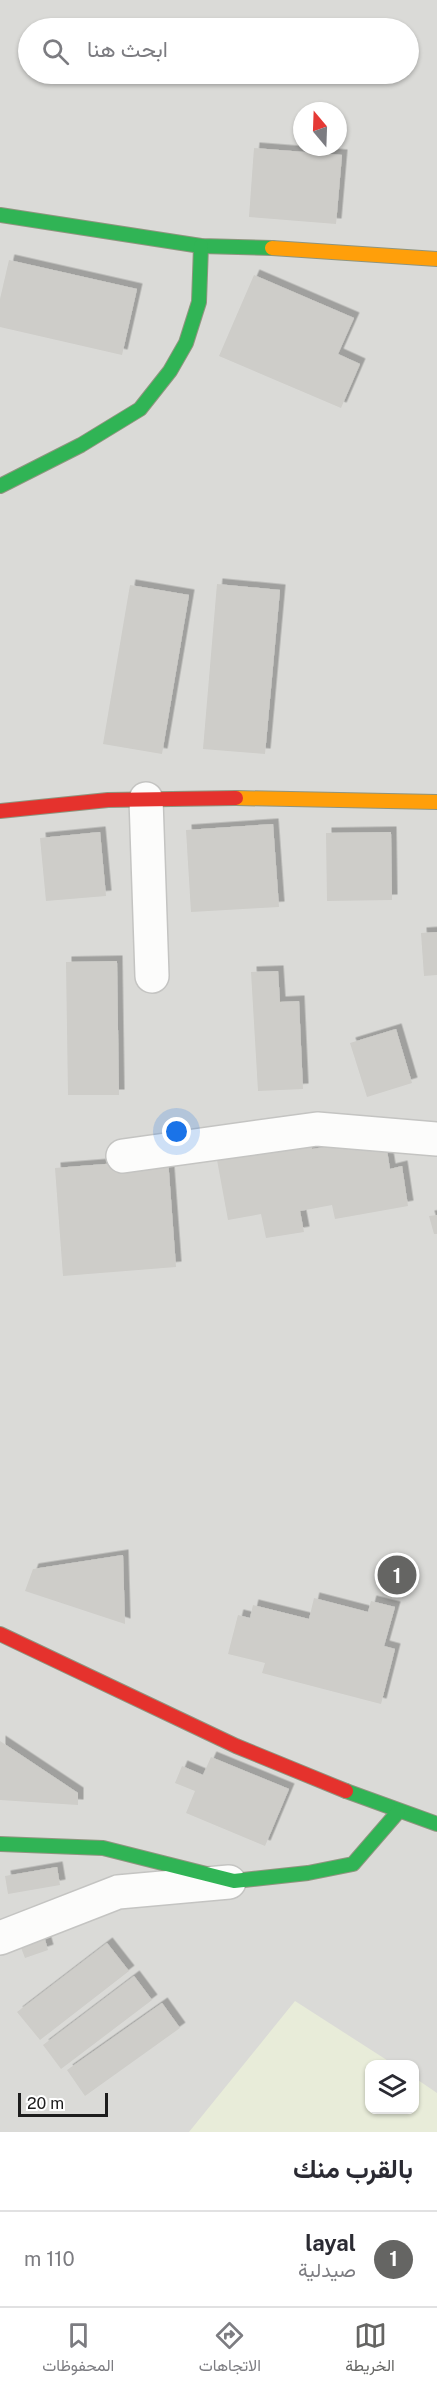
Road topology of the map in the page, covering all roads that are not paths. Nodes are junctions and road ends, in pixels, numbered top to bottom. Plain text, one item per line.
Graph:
1 (0, 215) edge
2 (201, 246) junction
3 (437, 260) edge
4 (0, 486) edge
5 (146, 799) junction
6 (437, 802) edge
7 (0, 811) edge
8 (152, 976) dead end
9 (437, 1138) edge
10 (123, 1156) dead end
11 (0, 1634) edge
12 (398, 1812) junction
13 (437, 1824) edge
14 (0, 1844) edge
15 (234, 1881) junction
16 (0, 1938) edge

1 - 2 street
2 - 3 street
2 - 4 street
5 - 6 street
5 - 7 street
5 - 8 street
9 - 10 street
11 - 12 street
12 - 13 street
12 - 15 street
14 - 15 street
15 - 16 street

